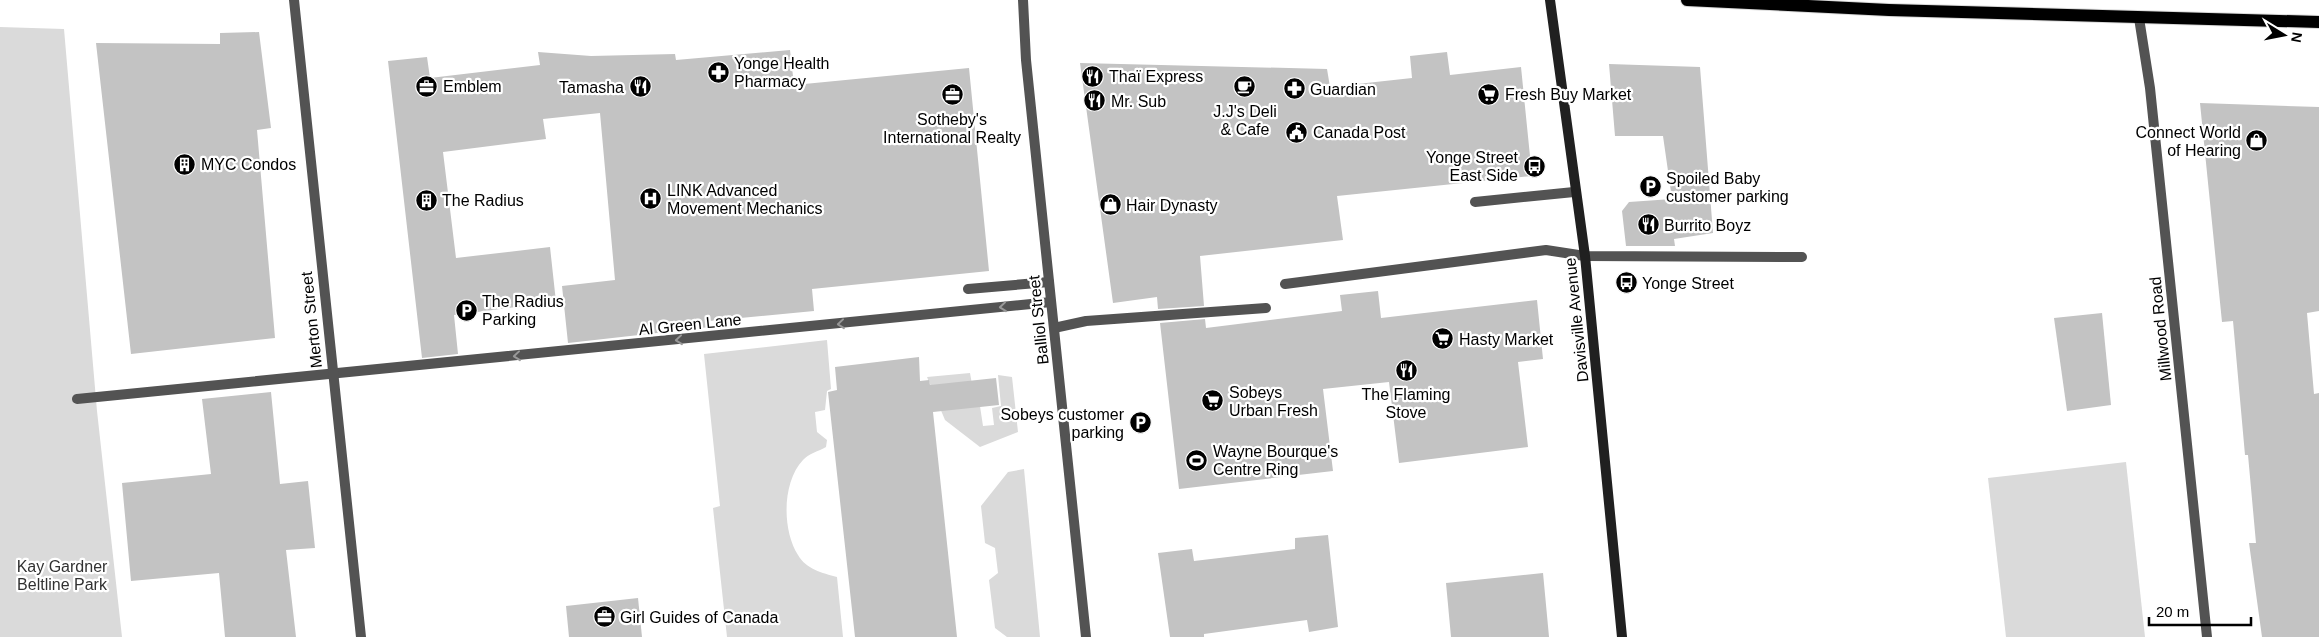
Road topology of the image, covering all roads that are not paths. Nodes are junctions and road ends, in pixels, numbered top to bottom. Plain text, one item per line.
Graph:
1 (294, 0) edge
2 (1023, 0) edge
3 (1550, 0) edge
4 (1686, 0) edge
5 (2139, 18) junction
6 (2319, 22) edge
7 (1574, 192) junction
8 (1475, 202) dead end
9 (1584, 256) junction
10 (1802, 257) dead end
11 (1049, 282) junction
12 (1285, 284) dead end
13 (968, 289) dead end
14 (1051, 302) junction
15 (1266, 308) dead end
16 (1054, 328) junction
17 (332, 374) junction
18 (78, 399) dead end
19 (361, 637) edge
20 (1086, 637) edge
21 (1622, 637) edge
22 (2207, 637) edge

1 - 17 street, Merton Street
2 - 11 street, Balliol Street
3 - 7 street, Davisville Avenue
4 - 5 main road
5 - 6 main road
5 - 22 street, Millwood Road
7 - 8 street
7 - 9 street, Davisville Avenue
9 - 10 street
9 - 12 street
9 - 21 street, Davisville Avenue
11 - 13 street
11 - 14 street, Balliol Street
14 - 16 street, Balliol Street
14 -> 17 street, Al Green Lane
15 - 16 street
16 - 20 street, Balliol Street
17 - 18 street, Al Green Lane
17 - 19 street, Merton Street

